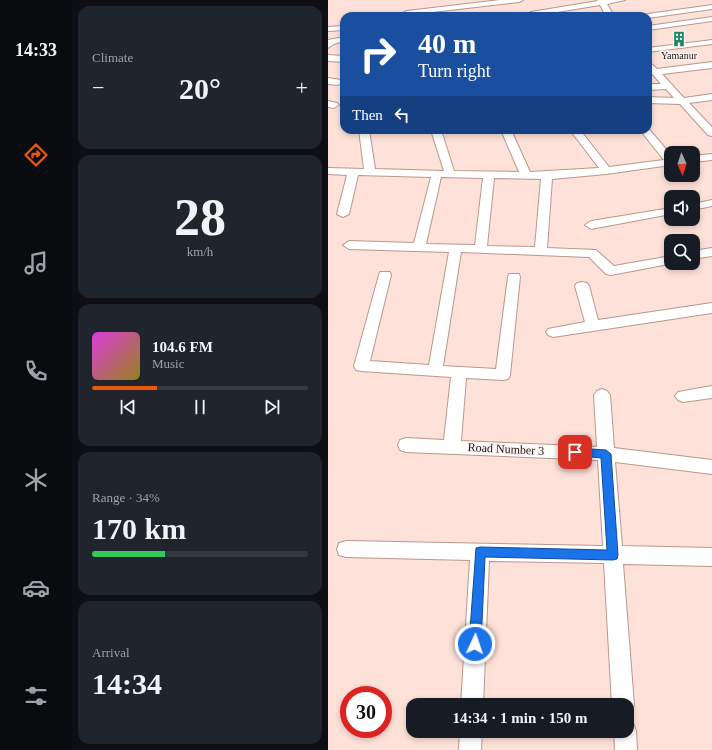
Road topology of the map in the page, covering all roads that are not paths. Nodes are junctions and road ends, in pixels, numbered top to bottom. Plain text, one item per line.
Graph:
1 (621, 0) edge
2 (601, 2) edge
3 (712, 7) edge
4 (524, 8) edge
5 (430, 12) edge
6 (607, 12) edge
7 (652, 15) edge
8 (712, 19) edge
9 (652, 27) edge
10 (328, 28) edge
11 (340, 28) edge
12 (340, 40) edge
13 (712, 42) edge
14 (328, 46) edge
15 (652, 50) edge
16 (328, 58) edge
17 (340, 59) edge
18 (712, 66) edge
19 (652, 70) edge
20 (658, 78) edge
21 (328, 81) edge
22 (338, 82) dead end
23 (712, 97) edge
24 (652, 100) edge
25 (681, 101) junction
26 (712, 132) edge
27 (365, 134) edge
28 (437, 134) edge
29 (508, 134) edge
30 (578, 134) edge
31 (648, 134) edge
32 (664, 153) edge
33 (712, 156) edge
34 (700, 158) edge
35 (664, 163) edge
36 (328, 171) edge
37 (606, 171) junction
38 (353, 172) junction
39 (370, 172) junction
40 (436, 173) junction
41 (450, 174) junction
42 (488, 175) junction
43 (526, 176) junction
44 (546, 176) junction
45 (712, 204) edge
46 (700, 206) edge
47 (664, 212) edge
48 (343, 214) dead end
49 (591, 226) dead end
50 (349, 245) dead end
51 (419, 247) junction
52 (456, 248) junction
53 (481, 248) junction
54 (541, 250) junction
55 (712, 252) edge
56 (700, 254) edge
57 (664, 261) edge
58 (386, 275) dead end
59 (514, 278) dead end
60 (582, 286) dead end
61 (712, 308) edge
62 (593, 326) junction
63 (553, 332) dead end
64 (435, 371) junction
65 (459, 373) junction
66 (712, 392) edge
67 (602, 395) dead end
68 (683, 396) dead end
69 (406, 445) dead end
70 (452, 447) junction
71 (606, 454) junction
72 (712, 467) edge
73 (346, 549) dead end
74 (480, 552) junction
75 (613, 555) junction
76 (712, 558) edge
77 (472, 698) edge
78 (623, 698) edge
79 (471, 738) edge
80 (625, 738) edge
81 (470, 750) edge
82 (626, 750) edge

1 - 2 street
2 - 4 street
2 - 6 street
3 - 7 street
4 - 5 street
8 - 9 street
10 - 11 street
12 - 14 street
13 - 15 street
16 - 17 street
18 - 20 street
19 - 20 street
20 - 25 street
21 - 22 street
23 - 25 street
24 - 25 street
25 - 26 street
27 - 39 street
28 - 41 street
29 - 43 street
30 - 37 street
31 - 32 street
33 - 34 street
35 - 37 street
36 - 38 street
37 - 44 street
38 - 39 street
38 - 48 street
39 - 40 street
40 - 41 street
40 - 51 street
41 - 42 street
42 - 43 street
42 - 53 street
43 - 44 street
44 - 54 street
45 - 46 street
47 - 49 street
50 - 51 street
51 - 52 street
52 - 53 street
52 - 64 street
53 - 54 street
54 - 57 street
55 - 56 street
58 - 64 street
59 - 65 street
60 - 62 street
61 - 62 street
62 - 63 street
64 - 65 street
65 - 70 street
66 - 68 street
67 - 71 street
69 - 70 street, Road Number 3
70 - 71 street, Road Number 3
71 - 72 street, Road Number 3
71 - 75 street
73 - 74 street
74 - 75 street
74 - 77 street
75 - 76 street
75 - 78 street
79 - 81 street
80 - 82 street

